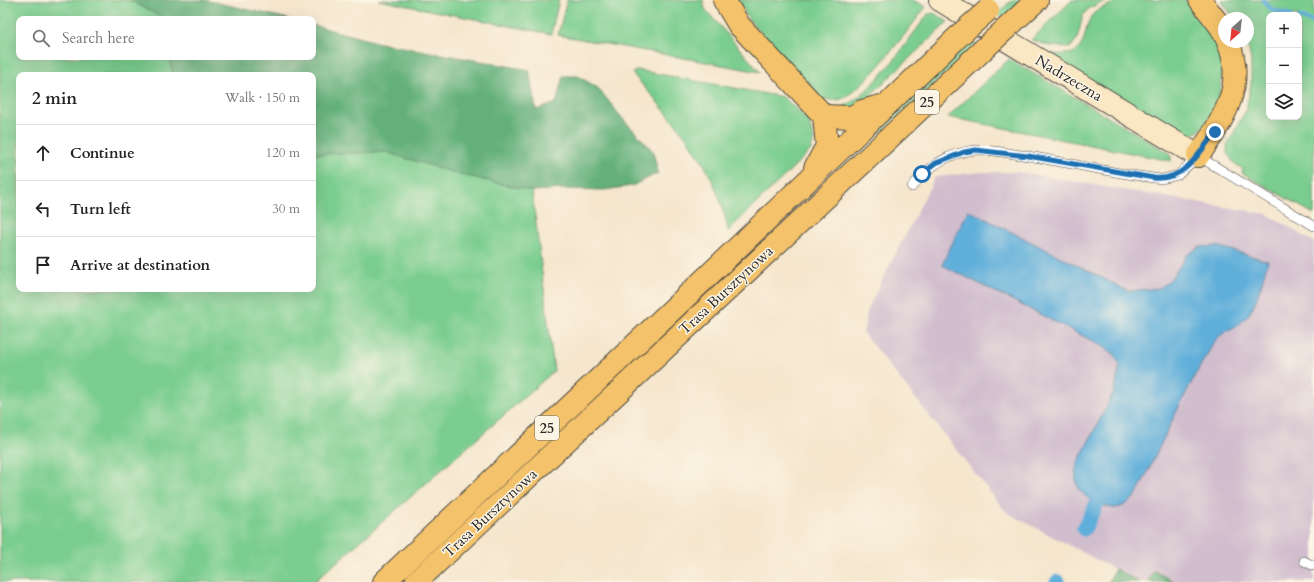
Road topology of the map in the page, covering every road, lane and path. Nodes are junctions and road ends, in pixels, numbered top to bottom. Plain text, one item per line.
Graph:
1 (724, 0) edge
2 (940, 0) edge
3 (1037, 0) edge
4 (1200, 0) edge
5 (993, 5) edge
6 (1218, 23) edge
7 (1231, 48) edge
8 (890, 103) junction
9 (824, 116) junction
10 (1198, 156) junction
11 (809, 180) junction
12 (912, 187) dead end
13 (1314, 226) edge
14 (1304, 561) dead end
15 (1314, 566) edge
16 (384, 582) edge
17 (416, 582) edge

1 - 9 main road
2 - 10 street, Nadrzeczna
3 - 17 main road, Trasa Bursztynowa / 25, bridge
4 - 6 main road
5 - 8 main road, Trasa Bursztynowa / 25, bridge
7 - 10 main road
8 - 9 main road
8 - 11 main road, Trasa Bursztynowa / 25
9 - 11 main road
10 - 12 lane
10 - 13 lane
11 - 16 main road, Trasa Bursztynowa / 25
14 - 15 lane

